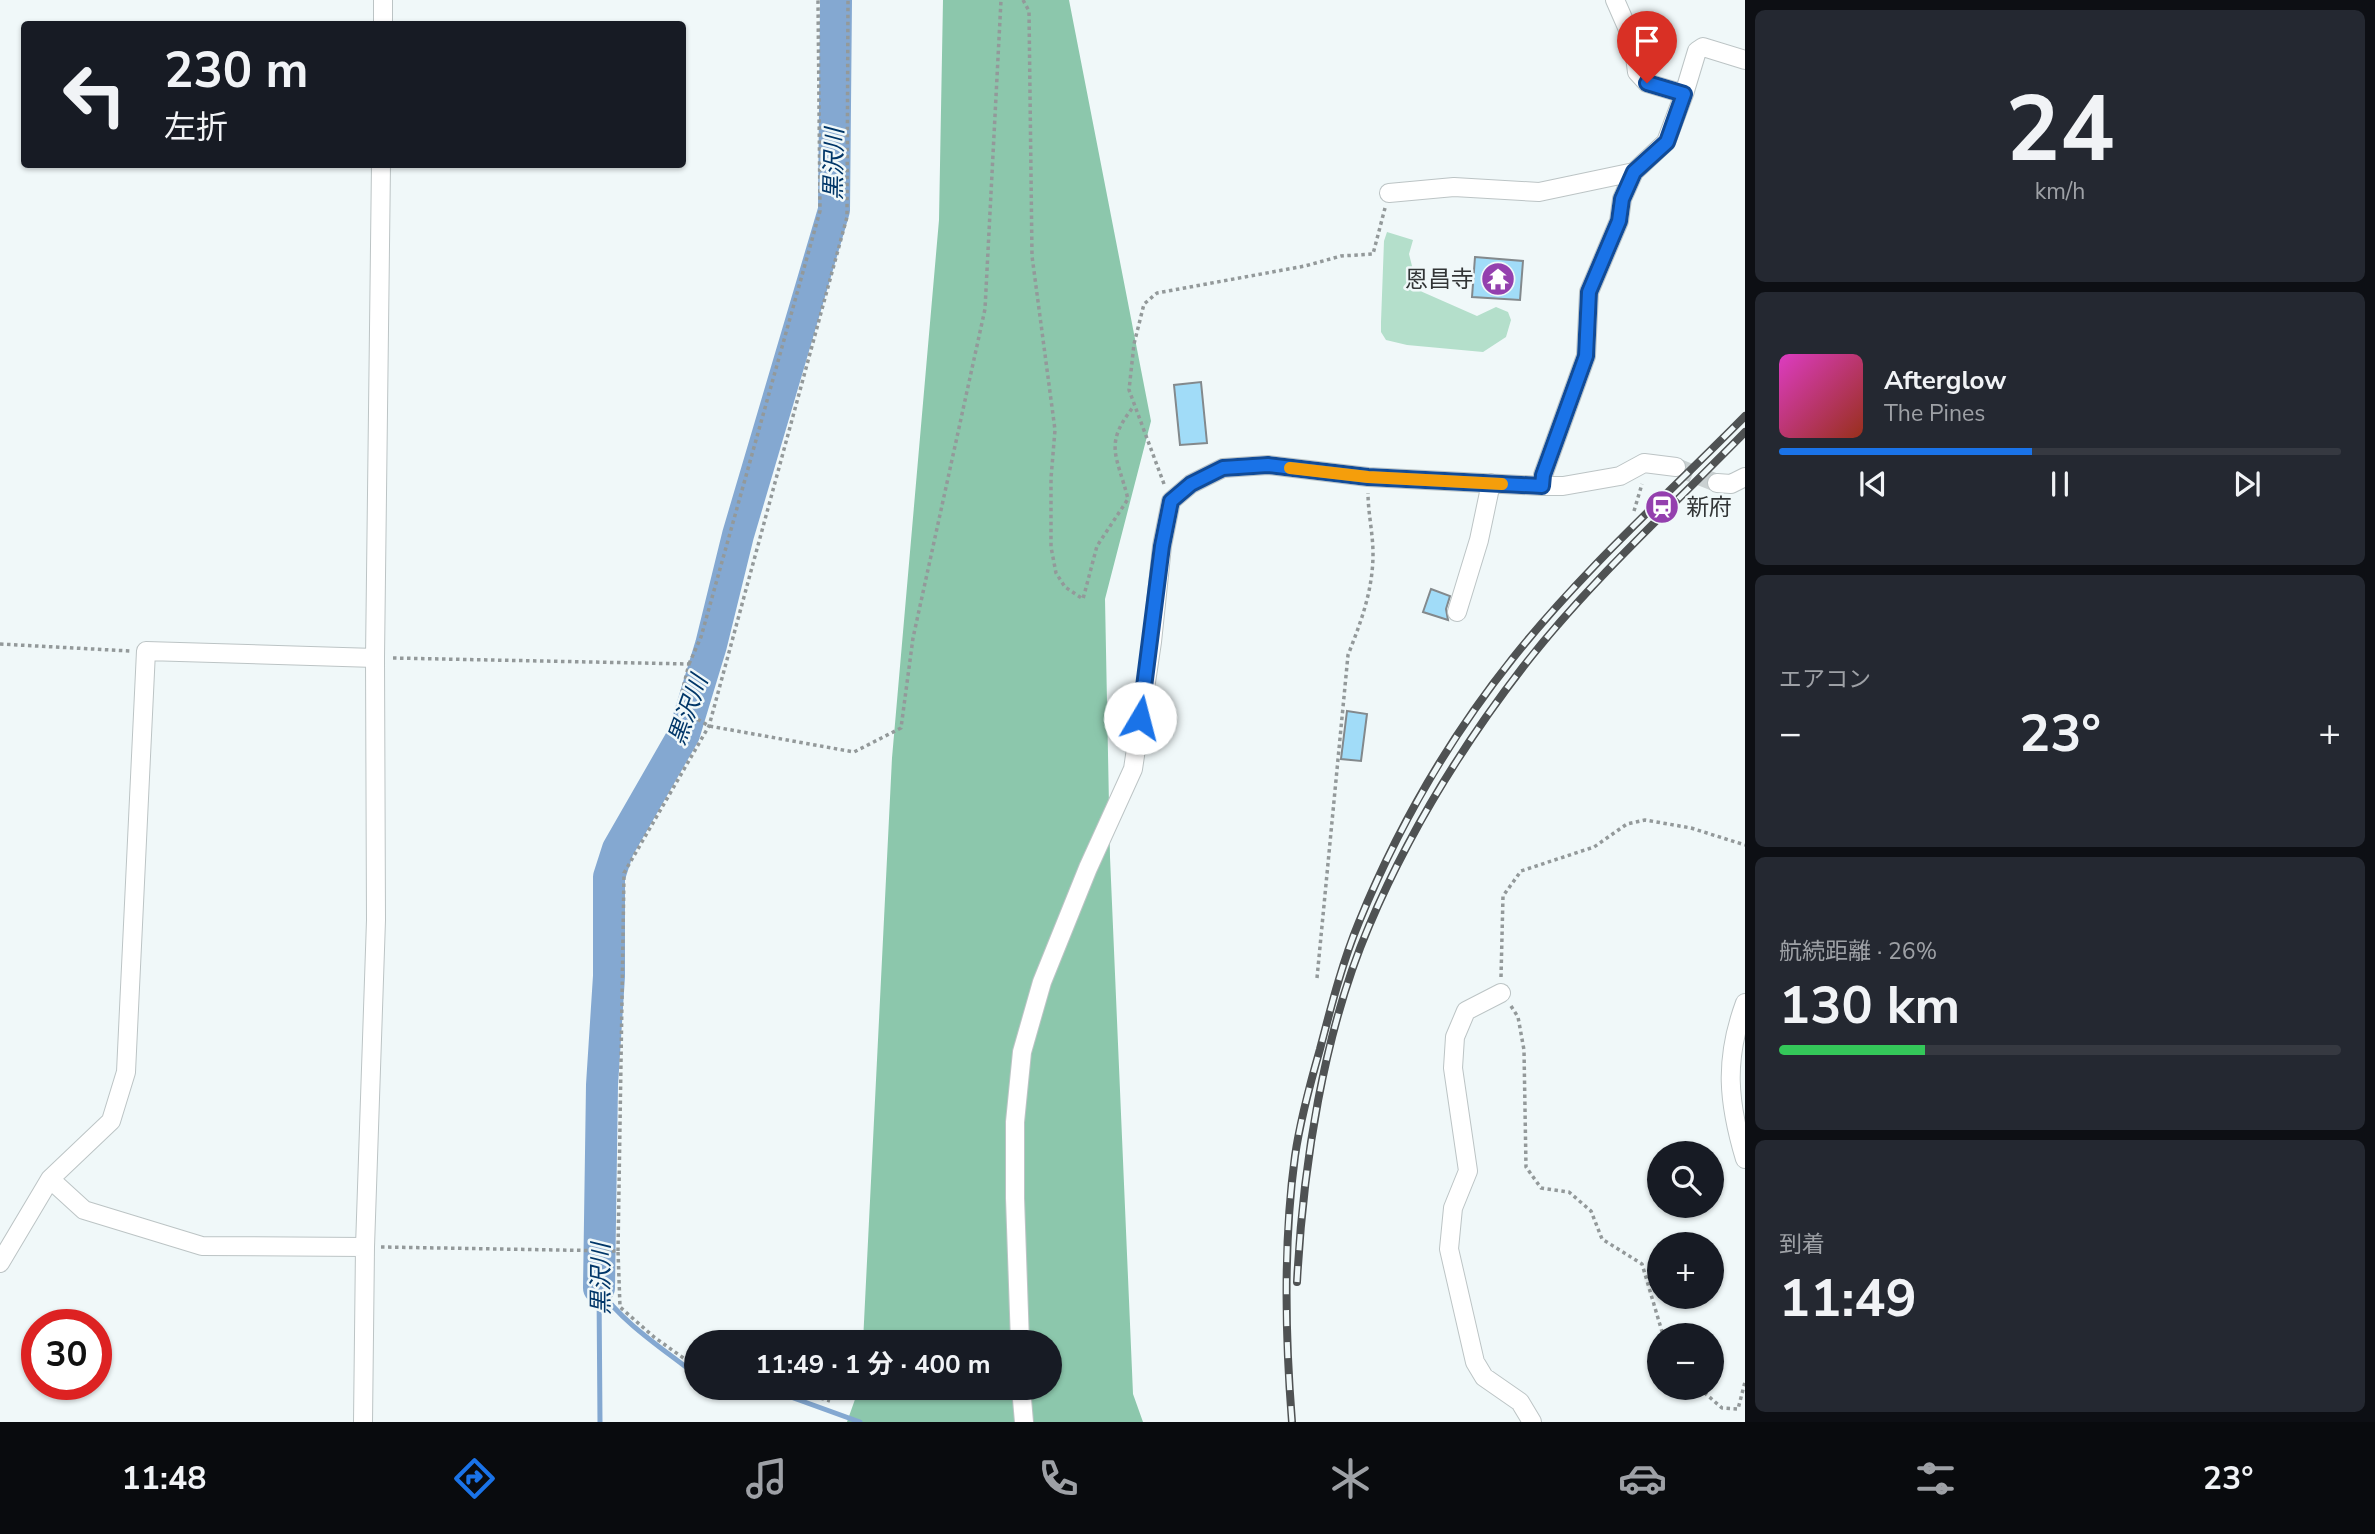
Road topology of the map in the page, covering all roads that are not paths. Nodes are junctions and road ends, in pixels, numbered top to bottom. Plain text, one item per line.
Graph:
1 (383, 0) edge
2 (1615, 0) edge
3 (383, 21) edge
4 (1745, 60) edge
5 (1684, 94) junction
6 (381, 168) edge
7 (1634, 172) junction
8 (1390, 193) road end
9 (1676, 467) tunnel mouth
10 (1745, 477) edge
11 (1491, 484) junction
12 (1542, 486) junction
13 (1721, 488) road end
14 (1457, 612) dead end
15 (375, 658) junction
16 (1501, 993) road end
17 (1745, 1003) edge
18 (1745, 1159) edge
19 (50, 1179) junction
20 (365, 1247) junction
21 (0, 1263) edge
22 (1020, 1330) edge
23 (1022, 1400) edge
24 (363, 1422) edge
25 (1024, 1422) edge
26 (1532, 1422) edge

1 - 3 street
2 - 5 street
4 - 5 street
5 - 7 street
6 - 15 street
7 - 8 street
7 - 12 street
9 - 12 street
10 - 13 street
11 - 12 street
11 - 14 street
11 - 22 street
15 - 19 street
15 - 20 street
16 - 26 street
17 - 18 street
19 - 20 street
19 - 21 street
20 - 24 street
23 - 25 street

